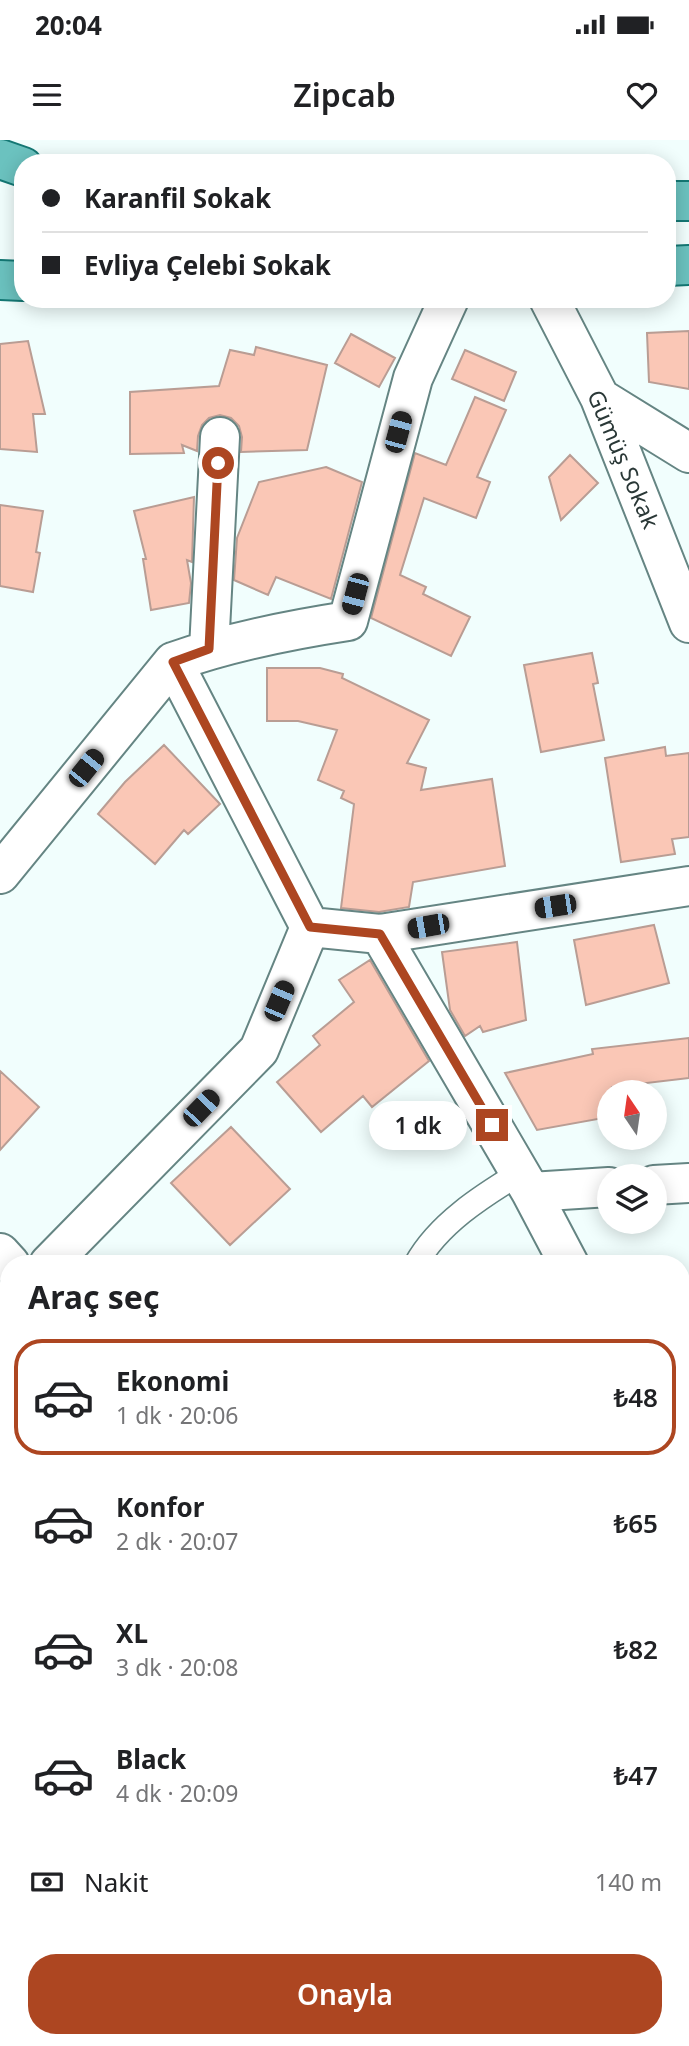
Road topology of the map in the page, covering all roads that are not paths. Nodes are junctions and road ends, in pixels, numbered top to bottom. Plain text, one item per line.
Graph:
1 (445, 308) edge
2 (554, 308) edge
3 (600, 398) junction
4 (220, 437) dead end
5 (689, 453) edge
6 (689, 623) edge
7 (209, 649) junction
8 (173, 662) junction
9 (0, 874) edge
10 (689, 886) edge
11 (310, 927) junction
12 (380, 934) junction
13 (525, 1182) junction
14 (689, 1183) edge
15 (667, 1184) edge
16 (597, 1186) edge
17 (58, 1255) edge
18 (421, 1255) edge
19 (564, 1255) edge

1 - 7 street
2 - 3 street, Gümüş Sokak
3 - 5 street
3 - 6 street, Gümüş Sokak
4 - 7 street
7 - 8 street
8 - 9 street
8 - 11 street
10 - 12 street
11 - 12 street
11 - 17 street
12 - 13 street
13 - 16 street
13 - 18 lane
13 - 19 street
14 - 15 street

